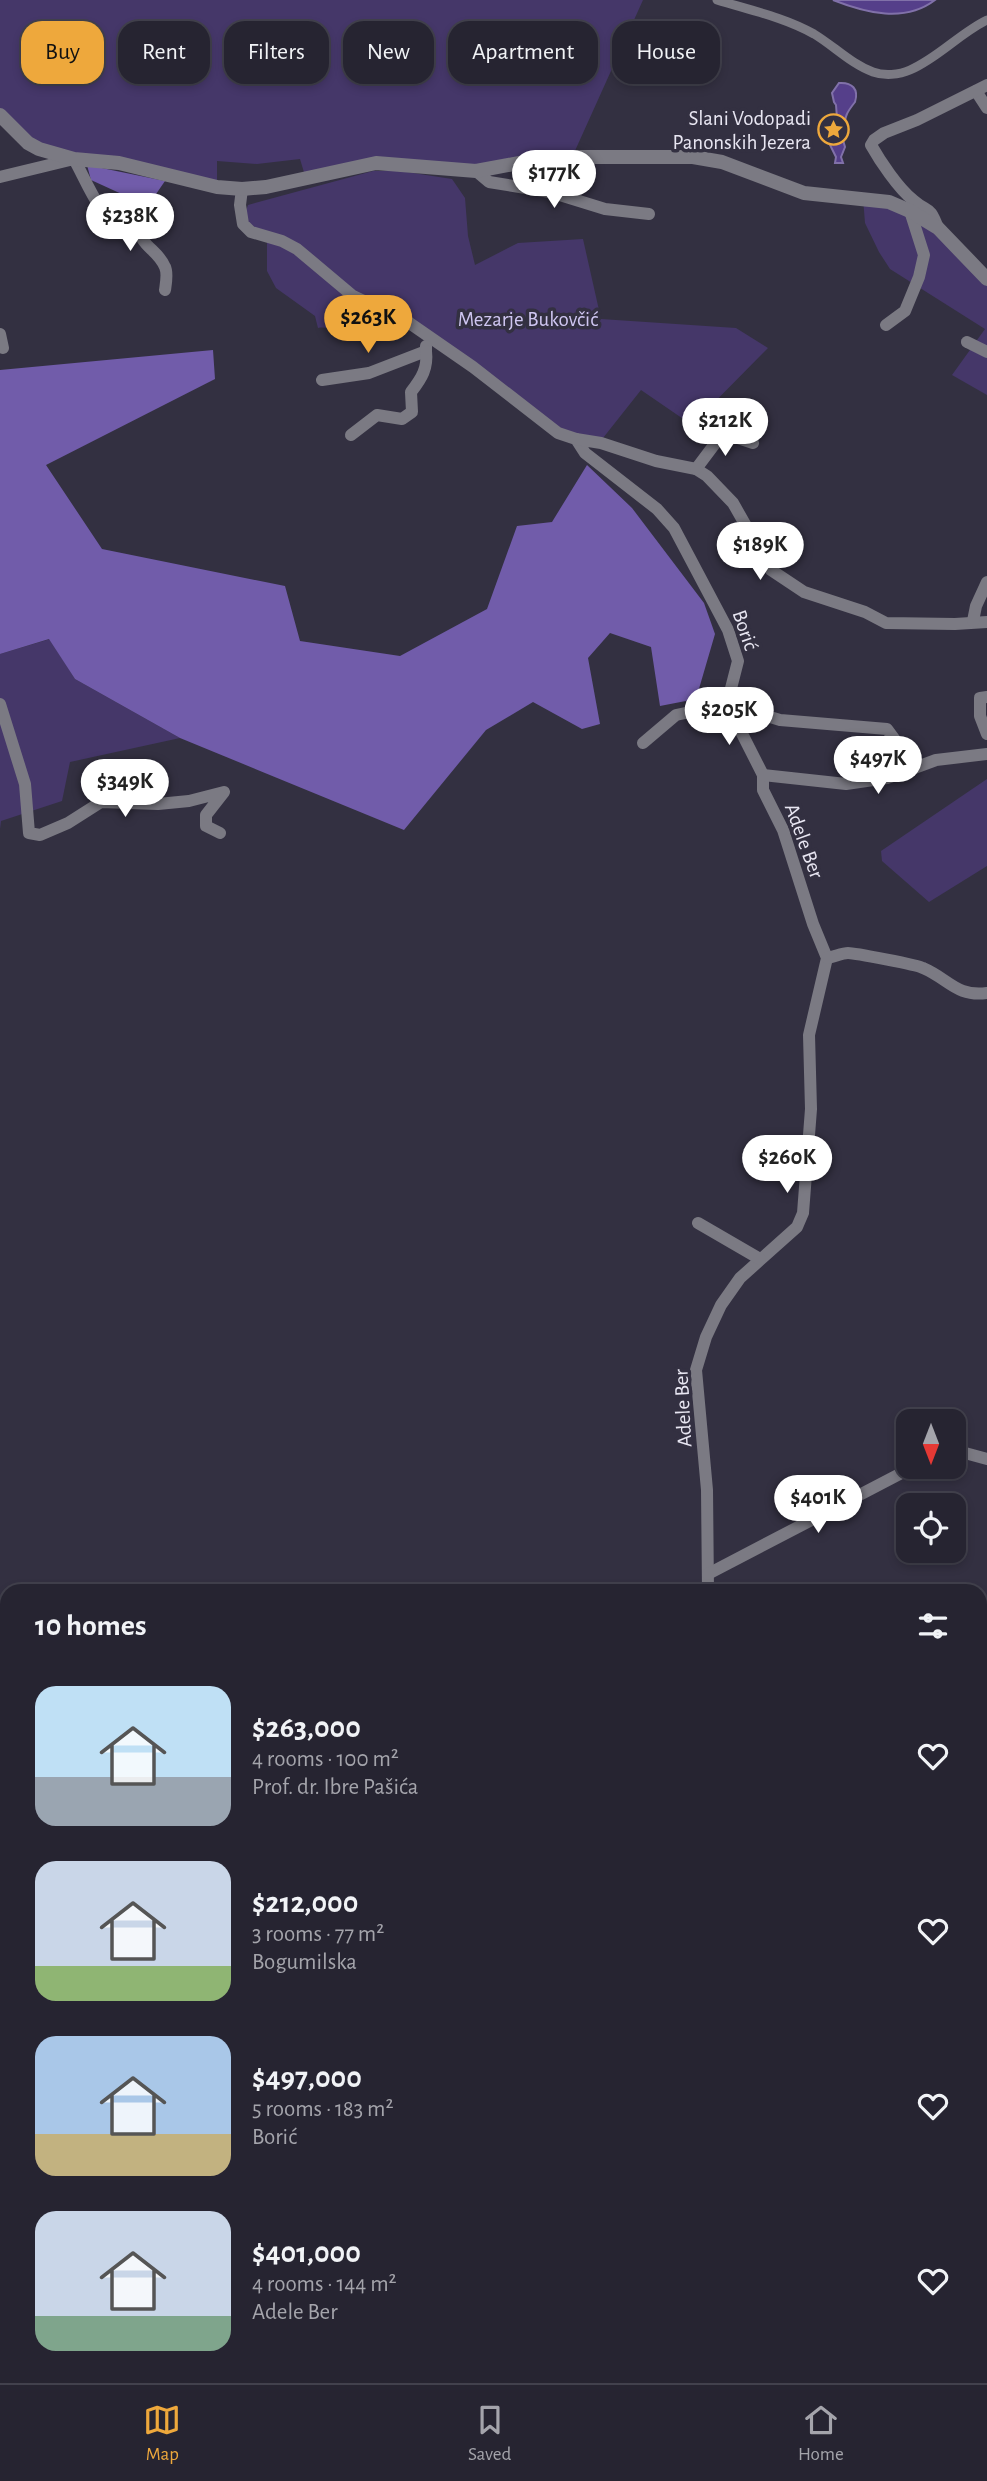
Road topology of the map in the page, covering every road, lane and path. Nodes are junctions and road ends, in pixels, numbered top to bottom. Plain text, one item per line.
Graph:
1 (717, 0) edge
2 (987, 20) edge
3 (981, 88) edge
4 (987, 108) edge
5 (0, 115) edge
6 (74, 159) junction
7 (476, 171) junction
8 (0, 177) edge
9 (242, 189) junction
10 (910, 211) junction
11 (649, 214) dead end
12 (939, 228) junction
13 (987, 279) edge
14 (165, 290) dead end
15 (886, 325) dead end
16 (0, 334) edge
17 (426, 335) junction
18 (967, 342) dead end
19 (3, 348) dead end
20 (426, 351) junction
21 (987, 352) edge
22 (322, 380) dead end
23 (351, 435) dead end
24 (576, 439) junction
25 (753, 443) dead end
26 (696, 469) junction
27 (987, 582) edge
28 (973, 621) junction
29 (987, 622) edge
30 (987, 697) edge
31 (727, 704) junction
32 (0, 705) edge
33 (987, 734) edge
34 (643, 743) dead end
35 (987, 754) edge
36 (915, 767) junction
37 (763, 775) junction
38 (220, 833) dead end
39 (827, 958) junction
40 (987, 993) edge
41 (698, 1223) dead end
42 (760, 1259) junction
43 (966, 1453) edge
44 (987, 1459) edge
45 (896, 1476) edge
46 (708, 1574) junction
47 (708, 1584) edge

1 - 2 street
3 - 4 street
3 - 12 street
5 - 6 street
6 - 8 street
6 - 9 street
6 - 14 street
7 - 9 street
7 - 10 street
7 - 11 street
9 - 17 street
10 - 12 street
10 - 15 street
12 - 13 street
16 - 19 street
17 - 20 street
17 - 24 street
18 - 21 street
20 - 22 street
20 - 23 street
24 - 26 street
24 - 31 street, Borić
25 - 26 street
26 - 28 street
27 - 28 street
28 - 29 street
30 - 33 street
31 - 34 street
31 - 36 street
31 - 37 street
32 - 38 street
35 - 36 street
36 - 37 street
37 - 39 street, Adele Ber
39 - 40 street
39 - 42 street, Adele Ber
41 - 42 street
42 - 46 street, Adele Ber
43 - 44 street
45 - 46 street
46 - 47 street, Adele Ber

